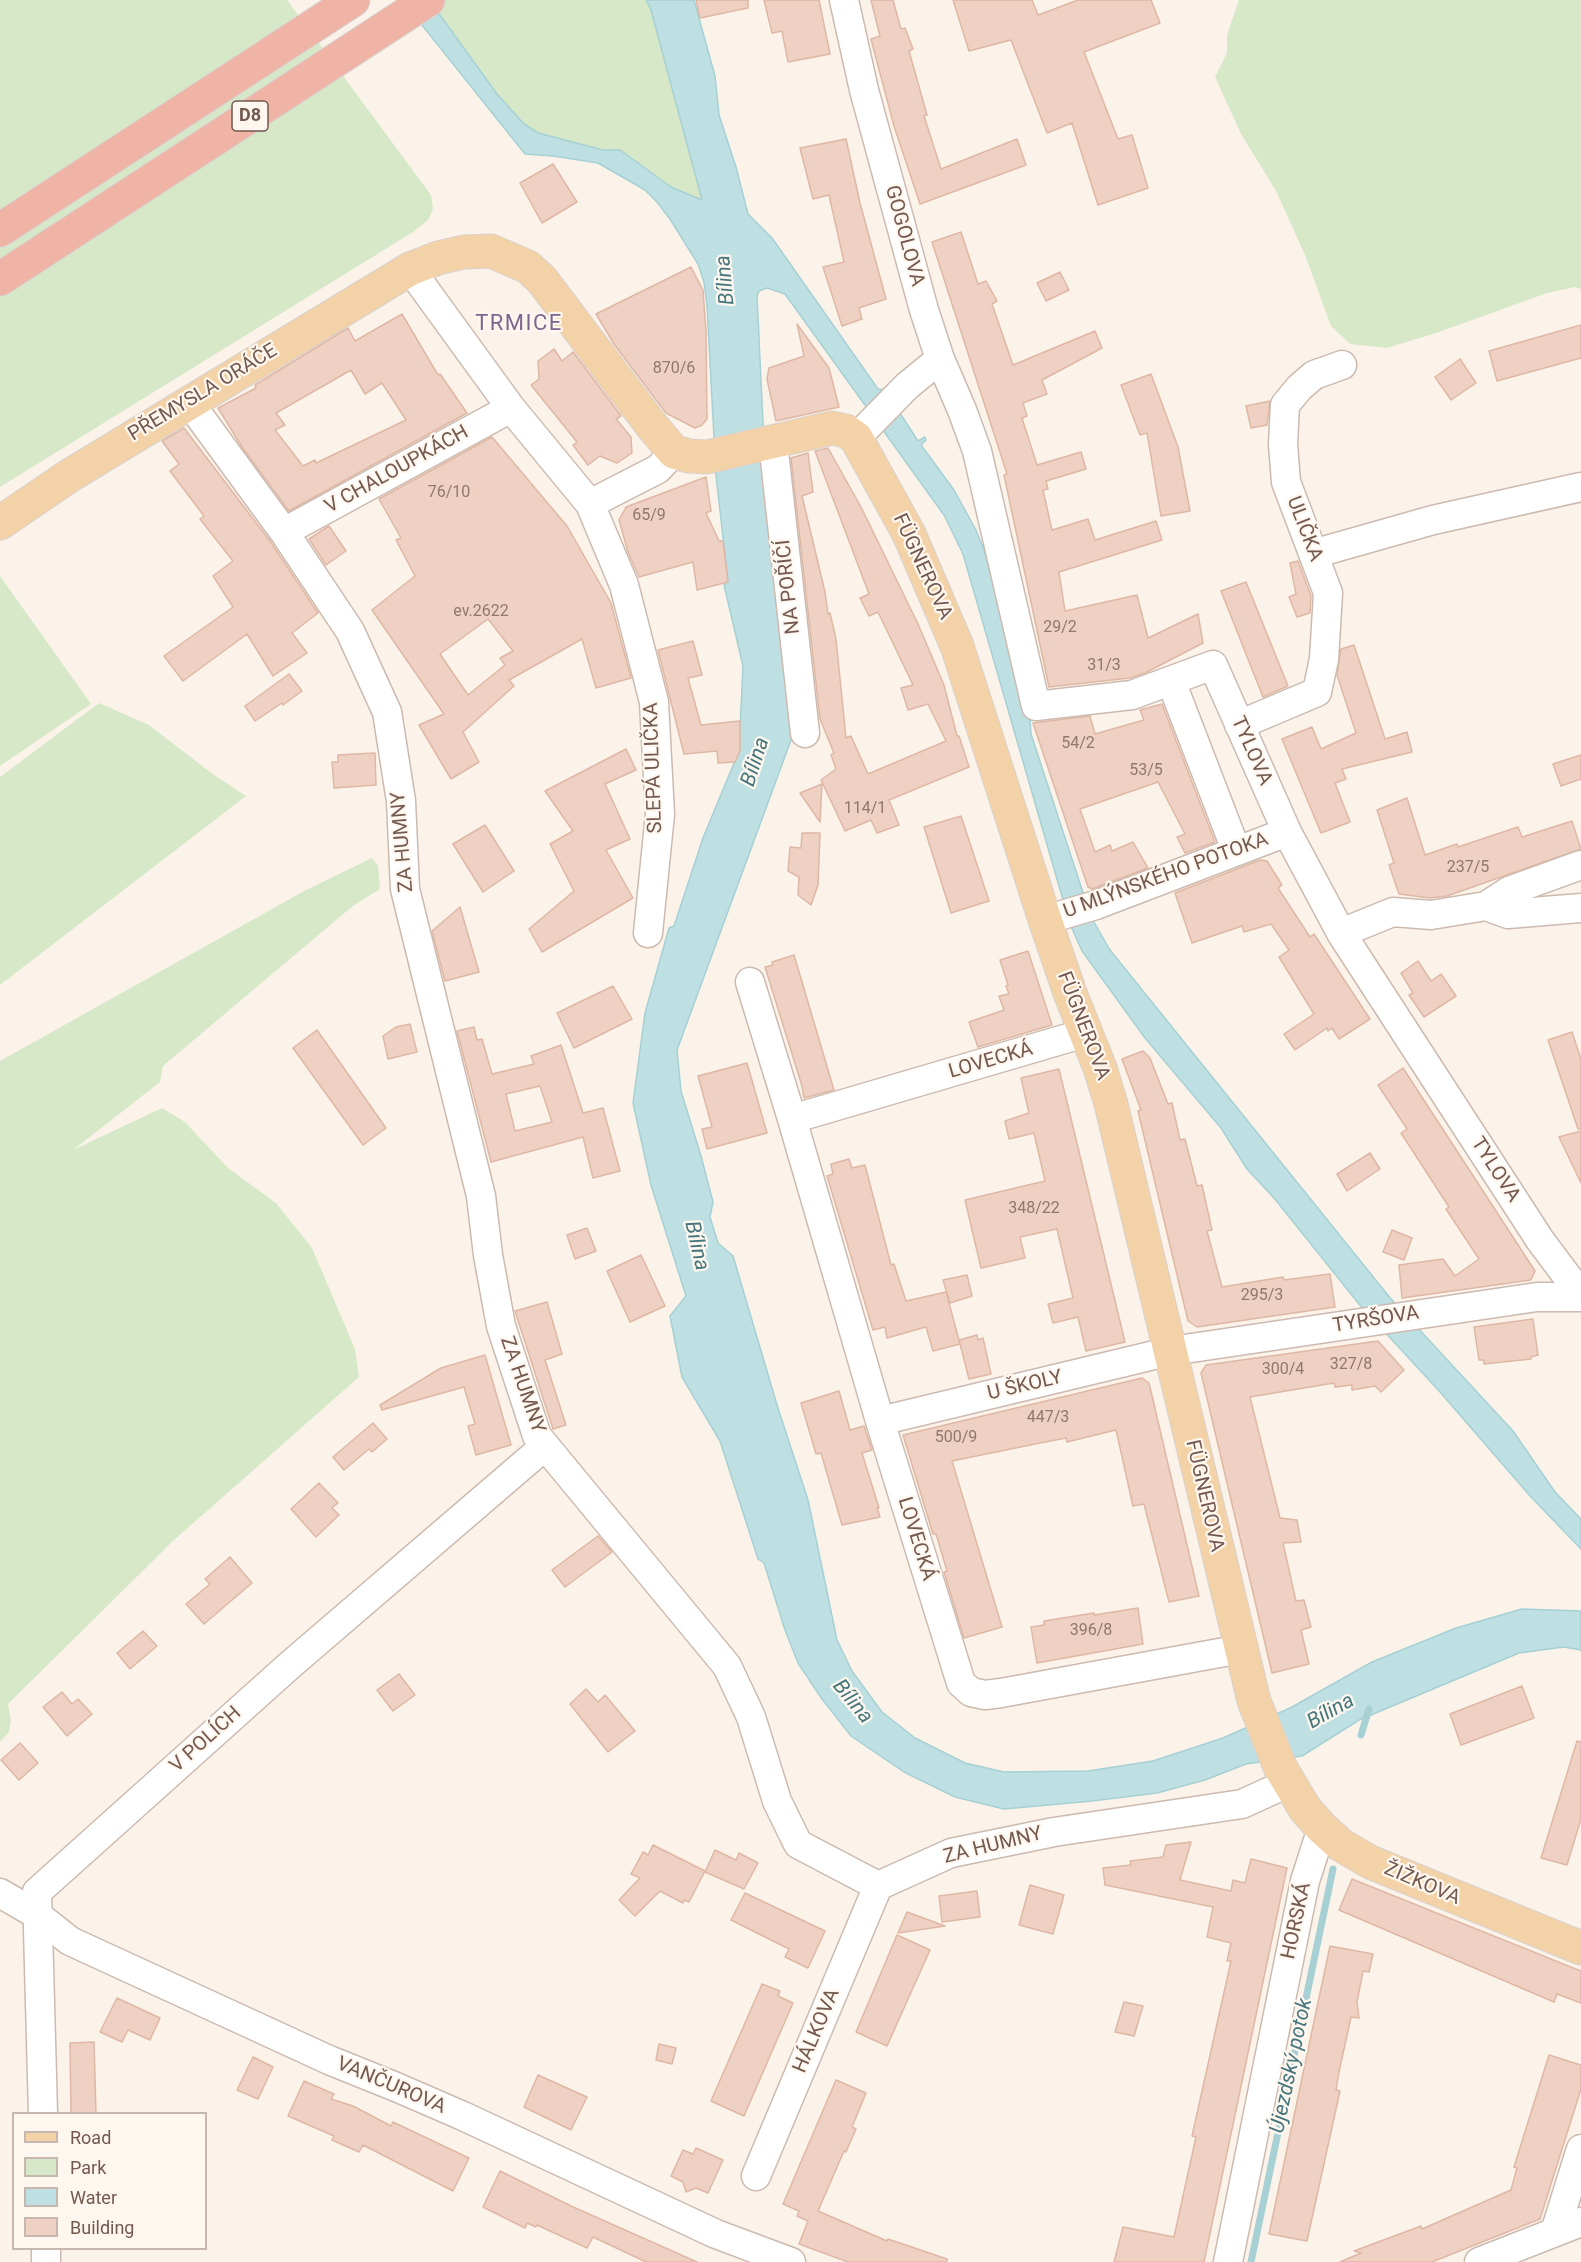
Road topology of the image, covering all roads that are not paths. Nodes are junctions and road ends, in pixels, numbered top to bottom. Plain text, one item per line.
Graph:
1 (353, 0) edge
2 (428, 0) edge
3 (844, 0) edge
4 (0, 230) edge
5 (410, 269) junction
6 (0, 279) edge
7 (940, 359) junction
8 (1342, 365) dead end
9 (190, 401) junction
10 (511, 408) junction
11 (863, 431) junction
12 (773, 442) junction
13 (674, 452) junction
14 (1581, 487) edge
15 (590, 504) junction
16 (0, 523) edge
17 (284, 532) junction
18 (1313, 554) junction
19 (1171, 681) junction
20 (1239, 725) junction
21 (805, 733) dead end
22 (1287, 832) junction
23 (1236, 850) junction
24 (1581, 866) edge
25 (1486, 906) junction
26 (1581, 908) edge
27 (1054, 918) junction
28 (648, 933) dead end
29 (1341, 933) junction
30 (750, 982) dead end
31 (1085, 1033) junction
32 (792, 1119) junction
33 (1581, 1296) edge
34 (1171, 1351) junction
35 (880, 1421) junction
36 (545, 1446) junction
37 (1241, 1649) junction
38 (1284, 1775) junction
39 (1322, 1828) junction
40 (878, 1886) junction
41 (0, 1893) edge
42 (36, 1914) junction
43 (1581, 1948) edge
44 (43, 2112) edge
45 (1581, 2149) edge
46 (756, 2176) dead end
47 (1581, 2222) edge
48 (1555, 2232) junction
49 (791, 2262) edge
50 (1228, 2262) edge
51 (1479, 2262) edge

1 - 4 highway, D8
2 - 6 highway, D8
3 - 7 street, GOGOLOVA
5 - 9 main road, PŘEMYSLA ORÁČE
5 - 10 street, SLEPÁ ULIČKA
5 - 13 main road, PŘEMYSLA ORÁČE
7 - 11 street
7 - 19 street, TYLOVA
8 - 18 street, ULIČKA
9 - 16 main road, PŘEMYSLA ORÁČE
9 - 17 street, ZA HUMNY
10 - 15 street, SLEPÁ ULIČKA
10 - 17 street, V CHALOUPKÁCH
11 - 12 main road
11 - 27 main road, FÜGNEROVA
12 - 13 main road
12 - 21 street, NA POŘÍČÍ
13 - 15 street
14 - 18 street
15 - 28 street, SLEPÁ ULIČKA
17 - 36 street, ZA HUMNY
18 - 20 street, ULIČKA
19 - 20 street, TYLOVA
19 - 23 street
20 - 22 street, TYLOVA
22 - 23 street, U MLÝNSKÉHO POTOKA
22 - 29 street, TYLOVA
23 - 27 street, U MLÝNSKÉHO POTOKA
24 - 25 street
25 - 26 street
25 - 29 street
27 - 31 main road, FÜGNEROVA
29 - 33 street, TYLOVA
30 - 32 street, LOVECKÁ
31 - 32 street, LOVECKÁ
31 - 34 main road, FÜGNEROVA
32 - 35 street, LOVECKÁ
33 - 34 street, TYRŠOVA
34 - 35 street, U ŠKOLY
34 - 37 main road, FÜGNEROVA
35 - 37 street, LOVECKÁ
36 - 40 street, ZA HUMNY
36 - 42 street, V POLÍCH
37 - 38 main road, FÜGNEROVA
38 - 39 main road, ŽIŽKOVA
38 - 40 street, ZA HUMNY
39 - 43 main road, ŽIŽKOVA
39 - 50 street, HORSKÁ
40 - 46 street, HÁLKOVA
41 - 42 street, VANČUROVA
42 - 44 street, V POLÍCH
42 - 49 street, VANČUROVA
45 - 48 street
47 - 48 street
48 - 51 street

